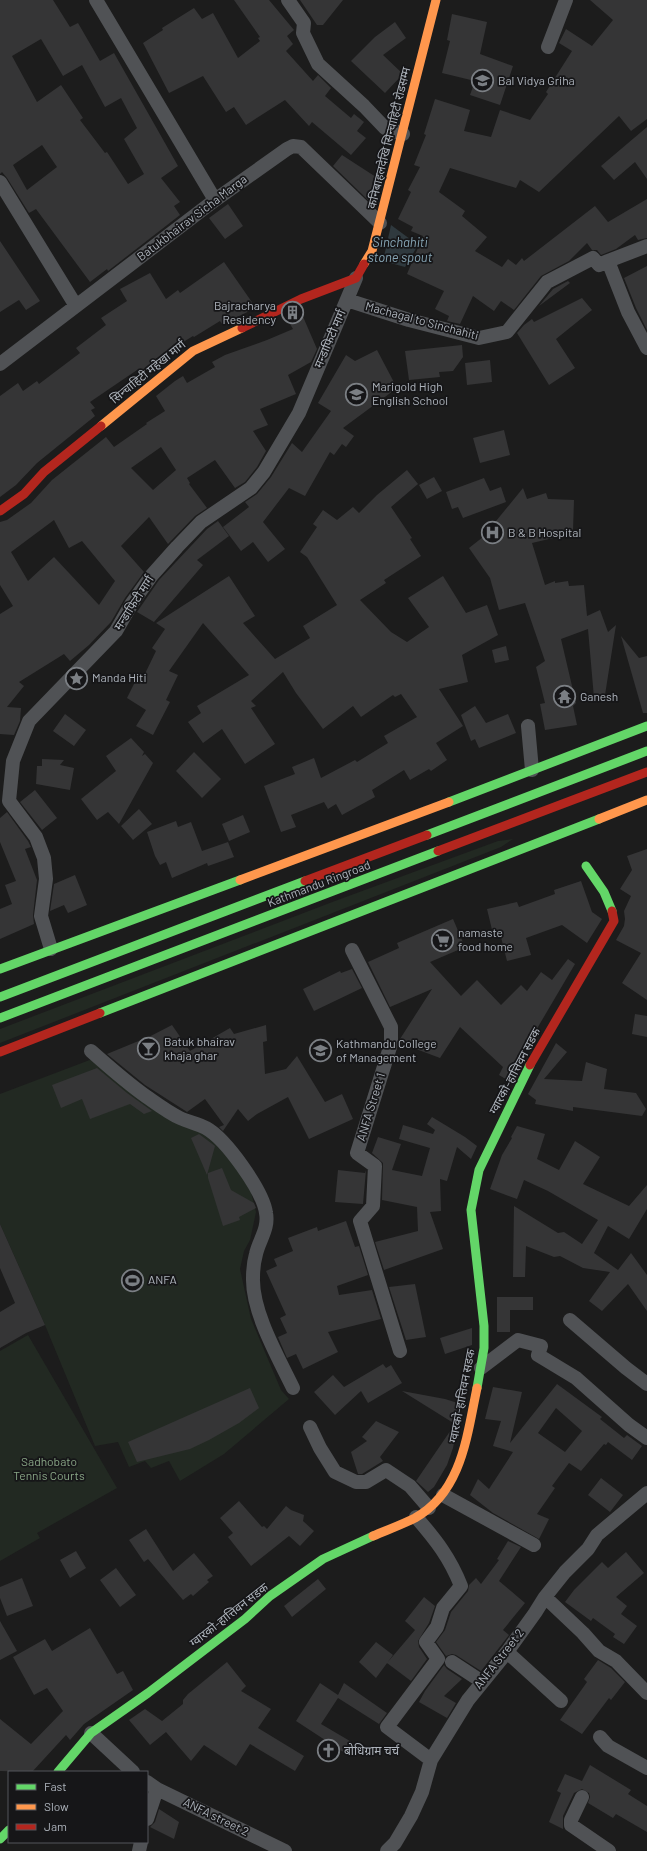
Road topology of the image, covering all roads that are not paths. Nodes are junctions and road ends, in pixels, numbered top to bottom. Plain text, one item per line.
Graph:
1 (96, 0) edge
2 (288, 0) edge
3 (436, 0) edge
4 (566, 0) edge
5 (548, 47) dead end
6 (403, 134) junction
7 (0, 182) edge
8 (215, 200) junction
9 (380, 223) junction
10 (647, 246) edge
11 (608, 261) junction
12 (356, 278) junction
13 (347, 300) junction
14 (76, 306) junction
15 (647, 348) edge
16 (0, 364) edge
17 (0, 511) edge
18 (528, 726) dead end
19 (647, 726) edge
20 (647, 751) edge
21 (532, 770) junction
22 (647, 772) edge
23 (647, 800) edge
24 (5, 802) edge
25 (586, 866) dead end
26 (51, 950) junction
27 (352, 950) dead end
28 (0, 969) edge
29 (0, 997) edge
30 (0, 1018) edge
31 (91, 1051) dead end
32 (0, 1052) edge
33 (570, 1320) dead end
34 (400, 1351) dead end
35 (481, 1368) junction
36 (647, 1384) edge
37 (293, 1388) dead end
38 (310, 1427) dead end
39 (647, 1438) edge
40 (647, 1493) edge
41 (443, 1495) junction
42 (429, 1508) junction
43 (416, 1517) junction
44 (534, 1545) dead end
45 (545, 1597) junction
46 (507, 1652) junction
47 (452, 1662) dead end
48 (481, 1681) junction
49 (647, 1693) edge
50 (562, 1701) dead end
51 (91, 1733) junction
52 (600, 1737) dead end
53 (431, 1760) junction
54 (647, 1768) edge
55 (59, 1771) edge
56 (132, 1771) edge
57 (152, 1786) edge
58 (582, 1797) dead end
59 (148, 1812) edge
60 (8, 1831) edge
61 (0, 1839) edge
62 (285, 1851) edge
63 (387, 1851) edge
64 (609, 1851) edge

1 - 8 street
2 - 6 street
3 - 6 main road, कनिबाहलदेखि सिन्चाहिटी रोडसम्म
4 - 5 street
6 - 9 main road, कनिबाहलदेखि सिन्चाहिटी रोडसम्म
7 - 14 street
8 - 9 street, Batukbhairav Sicha Marga
8 - 14 street, Batukbhairav Sicha Marga
9 - 12 main road, कनिबाहलदेखि सिन्चाहिटी रोडसम्म
10 - 11 street
11 - 13 street, Machagal to Sinchahiti
11 - 15 street
12 - 13 street, मन्डाफिटी मार्ग
12 - 17 main road, सिन्चाहिटी महेखा मार्ग
13 - 24 street, मन्डाफिटी मार्ग
14 - 16 street, Batukbhairav Sicha Marga
18 - 21 street
19 - 21 main road
20 - 29 main road, Kathmandu Ringroad
21 - 26 main road
22 - 30 main road, Kathmandu Ringroad
23 - 32 main road
24 - 26 street, मन्डाफिटी मार्ग
25 - 35 main road, ग्वारको-हात्तिवन सडक
26 - 28 main road
27 - 34 street, ANFA Street 1
31 - 37 street
33 - 36 street
35 - 39 street
35 - 41 main road, ग्वारको-हात्तिवन सडक
38 - 42 street
40 - 45 street, ANFA Street 2
41 - 42 main road, ग्वारको-हात्तिवन सडक
41 - 44 street
42 - 43 main road, ग्वारको-हात्तिवन सडक
43 - 51 main road, ग्वारको-हात्तिवन सडक
43 - 53 street
45 - 46 street, ANFA Street 2
45 - 49 street
46 - 48 street, ANFA Street 2
46 - 50 street
47 - 48 street
48 - 53 street, ANFA Street 2
51 - 55 main road, ग्वारको-हात्तिवन सडक
51 - 56 street
52 - 54 street
53 - 63 street, ANFA Street 2
57 - 59 street
57 - 62 street, ANFA street 2
58 - 64 street
60 - 61 main road

